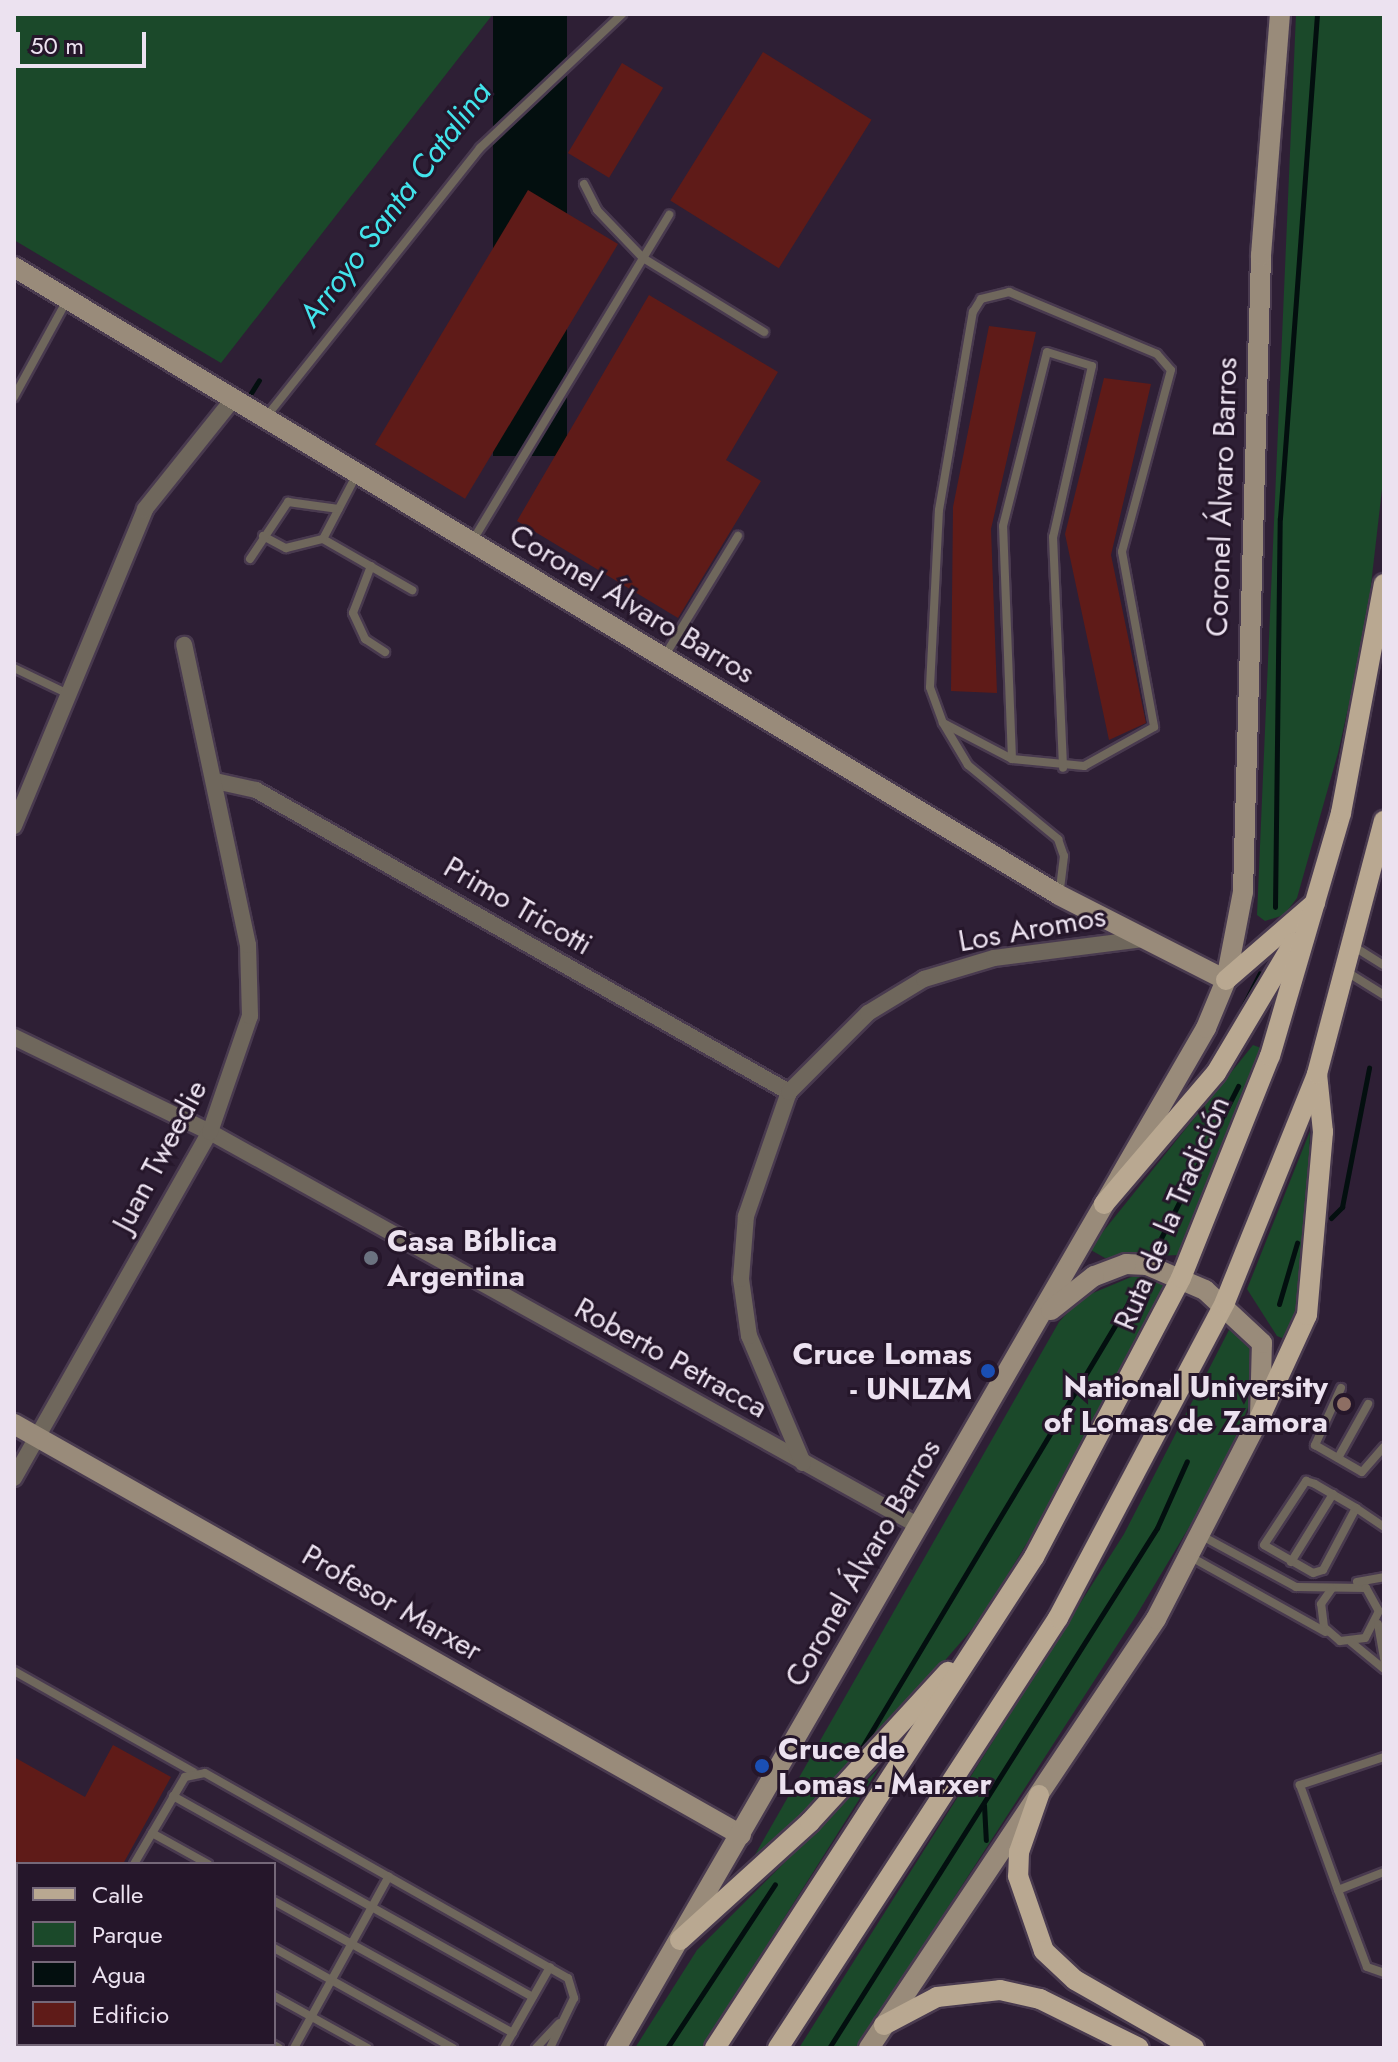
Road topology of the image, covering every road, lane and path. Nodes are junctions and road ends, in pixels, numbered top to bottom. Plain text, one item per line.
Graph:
1 (622, 14) edge
2 (1280, 14) edge
3 (584, 184) dead end
4 (669, 215) dead end
5 (643, 258) junction
6 (14, 267) edge
7 (68, 299) junction
8 (764, 332) dead end
9 (14, 397) edge
10 (234, 398) junction
11 (265, 418) junction
12 (357, 473) junction
13 (339, 509) junction
14 (263, 536) junction
15 (738, 536) dead end
16 (323, 539) junction
17 (472, 542) junction
18 (250, 559) dead end
19 (371, 566) junction
20 (1384, 584) edge
21 (412, 590) dead end
22 (184, 645) dead end
23 (385, 652) dead end
24 (664, 657) junction
25 (14, 668) edge
26 (64, 692) junction
27 (943, 723) junction
28 (1012, 759) junction
29 (1063, 768) junction
30 (215, 781) junction
31 (1384, 821) edge
32 (14, 826) edge
33 (1059, 895) junction
34 (1315, 903) junction
35 (1143, 939) junction
36 (1353, 946) junction
37 (1384, 965) edge
38 (1347, 972) junction
39 (1226, 980) junction
40 (1384, 995) edge
41 (14, 1037) edge
42 (1317, 1074) junction
43 (789, 1092) junction
44 (210, 1132) junction
45 (1104, 1204) junction
46 (1181, 1278) junction
47 (1225, 1302) junction
48 (1030, 1334) junction
49 (1341, 1388) dead end
50 (1368, 1404) dead end
51 (1260, 1417) junction
52 (14, 1424) edge
53 (37, 1436) junction
54 (1384, 1447) edge
55 (1338, 1458) junction
56 (803, 1463) junction
57 (14, 1478) edge
58 (1333, 1494) junction
59 (1356, 1508) junction
60 (919, 1526) junction
61 (1384, 1527) edge
62 (1202, 1536) junction
63 (1190, 1557) junction
64 (1291, 1562) junction
65 (1384, 1577) edge
66 (1351, 1582) junction
67 (1332, 1588) junction
68 (1384, 1614) edge
69 (1377, 1622) junction
70 (989, 1628) junction
71 (1330, 1635) junction
72 (1351, 1642) junction
73 (1384, 1659) edge
74 (1384, 1669) edge
75 (14, 1671) edge
76 (1384, 1757) edge
77 (193, 1772) junction
78 (1039, 1795) junction
79 (173, 1796) junction
80 (152, 1833) junction
81 (741, 1835) junction
82 (135, 1862) edge
83 (204, 1862) edge
84 (1384, 1872) edge
85 (389, 1876) junction
86 (1338, 1890) junction
87 (276, 1902) edge
88 (372, 1907) junction
89 (680, 1940) junction
90 (352, 1944) junction
91 (276, 1949) edge
92 (550, 1967) junction
93 (1384, 1973) edge
94 (332, 1980) junction
95 (276, 1997) edge
96 (533, 1997) junction
97 (312, 2017) junction
98 (559, 2023) junction
99 (884, 2025) junction
100 (513, 2033) junction
101 (294, 2048) edge
102 (368, 2048) edge
103 (453, 2048) edge
104 (504, 2048) edge
105 (536, 2048) edge
106 (550, 2048) edge
107 (616, 2048) edge
108 (715, 2048) edge
109 (778, 2048) edge
110 (869, 2048) edge
111 (1139, 2048) edge
112 (1194, 2048) edge

1 - 11 lane
2 - 39 main road, Coronel Álvaro Barros
3 - 5 lane
4 - 5 lane
5 - 8 lane
5 - 17 lane
6 - 7 main road, Coronel Álvaro Barros
7 - 9 lane
7 - 10 main road, Coronel Álvaro Barros
10 - 11 main road, Coronel Álvaro Barros
10 - 26 street
11 - 12 main road, Coronel Álvaro Barros
12 - 13 lane
12 - 17 main road, Coronel Álvaro Barros
13 - 14 lane
13 - 16 lane
14 - 16 lane
14 - 18 lane
15 - 24 lane
16 - 19 lane
17 - 24 main road, Coronel Álvaro Barros
19 - 21 lane
19 - 23 lane
20 - 34 main road, Ruta de la Tradición
22 - 30 street, Juan Tweedie
24 - 33 main road, Coronel Álvaro Barros
25 - 26 lane
26 - 32 street
27 - 28 lane
27 - 29 lane
27 - 33 lane
28 - 29 lane
28 - 29 lane
30 - 43 street, Primo Tricotti
30 - 44 street, Juan Tweedie
31 - 36 main road
33 - 35 main road, Coronel Álvaro Barros
34 - 39 main road
34 - 45 main road
34 - 46 main road, Ruta de la Tradición
35 - 39 main road, Coronel Álvaro Barros
35 - 43 street, Los Aromos
36 - 37 lane
36 - 38 main road
38 - 40 lane
38 - 42 main road
39 - 45 main road, Coronel Álvaro Barros
41 - 44 street, Roberto Petracca
42 - 47 main road
42 - 51 main road
43 - 56 street, Los Aromos
44 - 53 street, Juan Tweedie
44 - 56 street, Roberto Petracca
45 - 48 main road, Coronel Álvaro Barros
46 - 47 main road
46 - 48 main road
46 - 70 main road, Ruta de la Tradición
47 - 51 main road
47 - 109 main road
48 - 60 main road, Coronel Álvaro Barros
49 - 55 lane
50 - 55 lane
51 - 62 main road
52 - 53 main road, Profesor Marxer
53 - 57 street, Juan Tweedie
53 - 81 main road, Profesor Marxer
54 - 55 lane
56 - 60 street, Roberto Petracca
58 - 59 lane
58 - 64 lane
58 - 64 lane
59 - 61 lane
59 - 64 lane
60 - 81 main road, Coronel Álvaro Barros
62 - 63 main road
62 - 67 lane
63 - 71 lane
63 - 78 main road
65 - 66 lane
66 - 67 lane
66 - 69 lane
67 - 71 lane
68 - 69 lane
69 - 72 lane
69 - 73 lane
70 - 89 main road
70 - 108 main road, Ruta de la Tradición
71 - 72 lane
72 - 74 lane
75 - 77 lane
76 - 86 lane
77 - 79 lane
77 - 85 lane
78 - 99 main road
78 - 112 main road
79 - 80 lane
79 - 88 lane
80 - 82 lane
80 - 83 lane
81 - 89 main road, Coronel Álvaro Barros
84 - 86 lane
85 - 88 lane
85 - 92 lane
86 - 93 lane
87 - 90 lane
88 - 90 lane
88 - 96 lane
89 - 107 main road, Coronel Álvaro Barros
90 - 94 lane
90 - 100 lane
91 - 94 lane
92 - 96 lane
92 - 98 lane
94 - 97 lane
94 - 103 lane
95 - 97 lane
96 - 100 lane
97 - 101 lane
97 - 102 lane
98 - 105 lane
98 - 106 lane
99 - 110 main road
99 - 111 main road
100 - 104 lane

